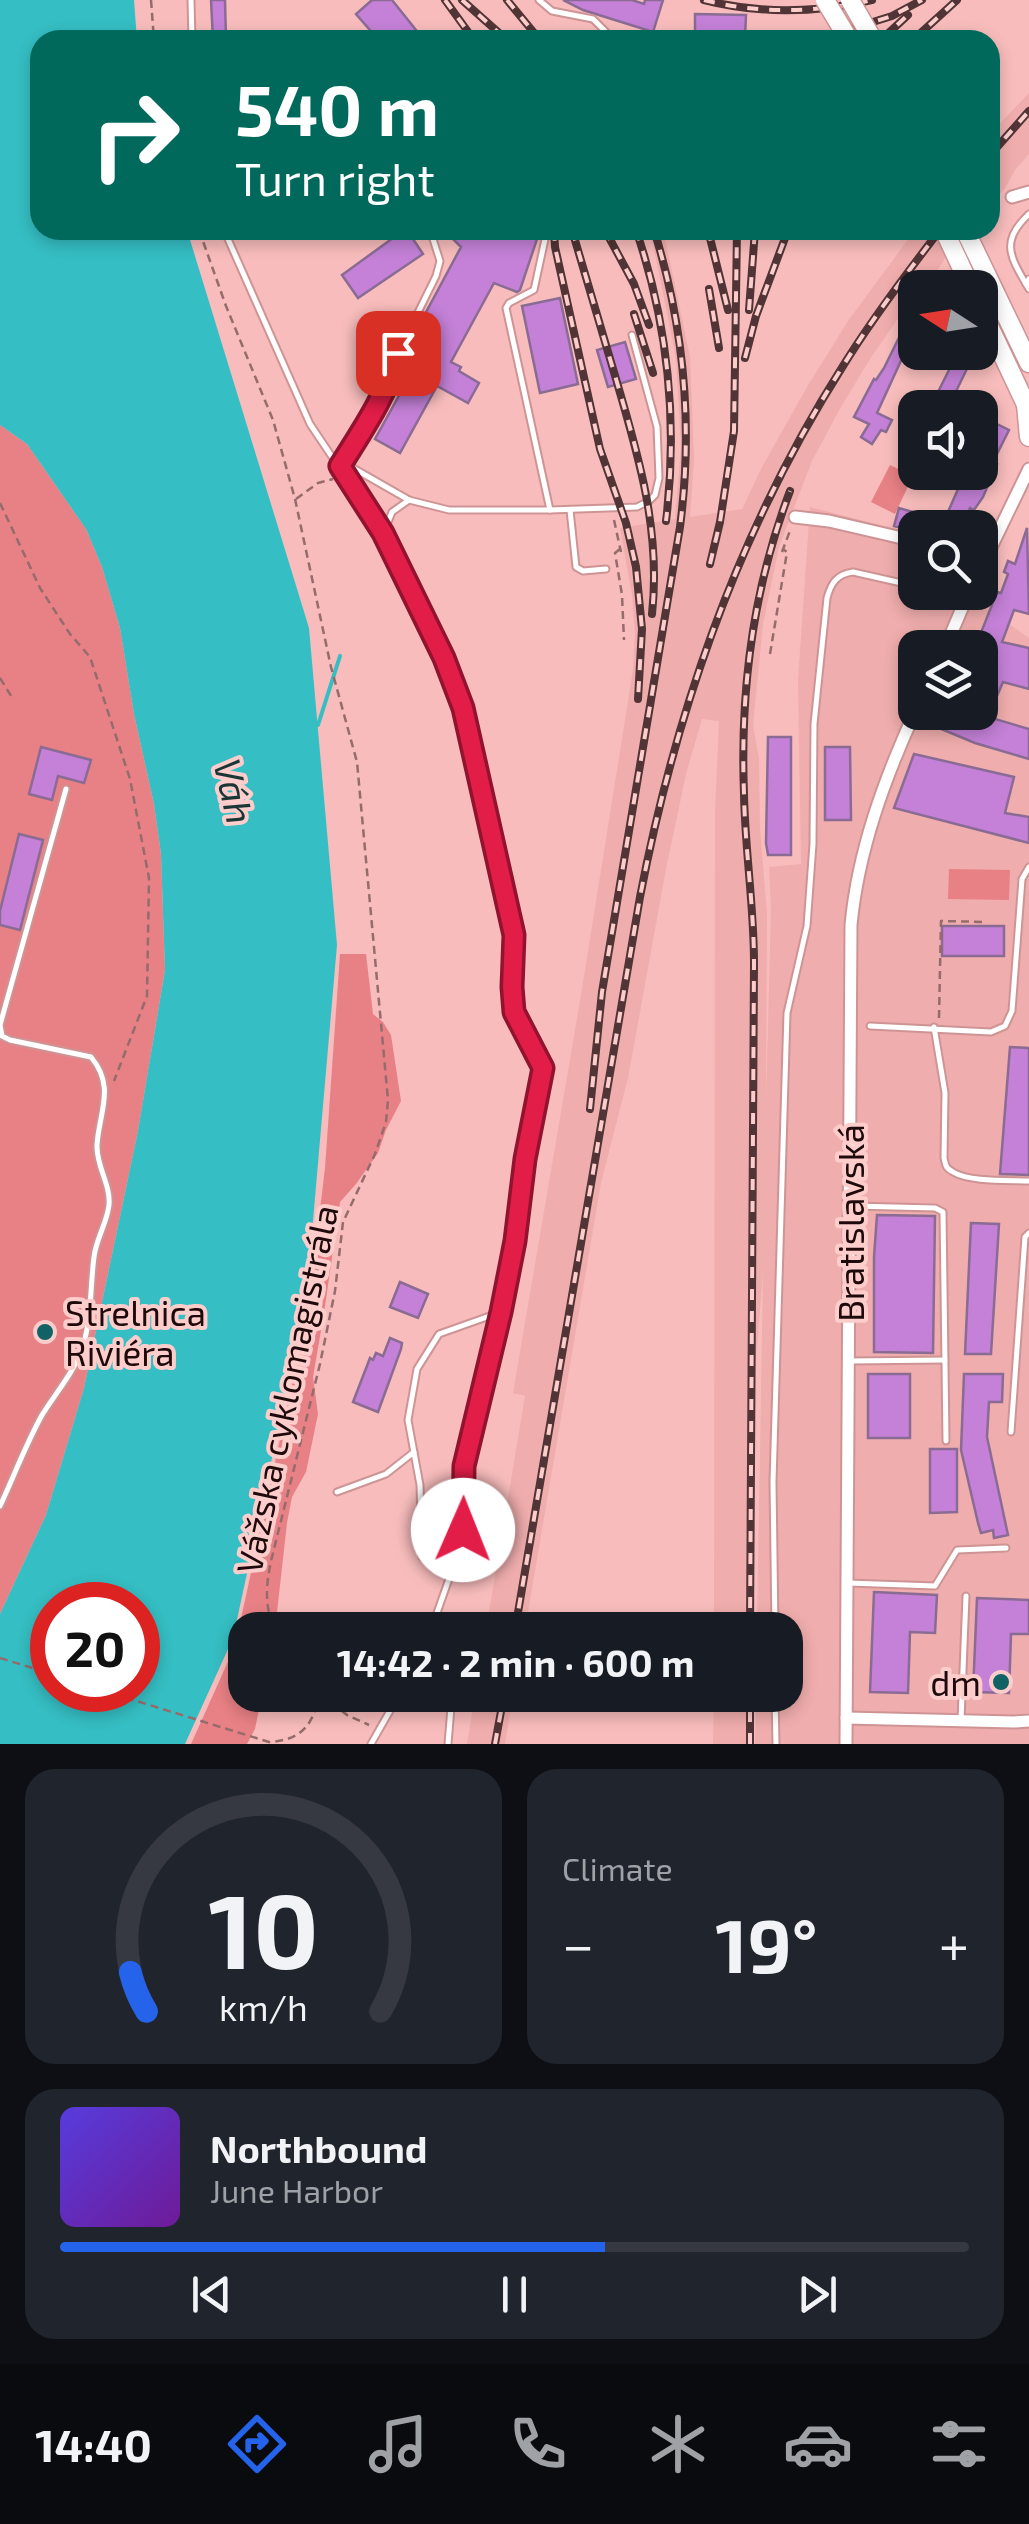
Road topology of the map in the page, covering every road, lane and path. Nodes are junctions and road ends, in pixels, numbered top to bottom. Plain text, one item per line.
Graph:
1 (152, 0) edge
2 (191, 0) edge
3 (539, 0) edge
4 (825, 0) edge
5 (850, 0) edge
6 (154, 30) edge
7 (192, 30) edge
8 (604, 30) edge
9 (842, 30) edge
10 (867, 30) edge
11 (1029, 192) edge
12 (1012, 197) dead end
13 (1029, 214) edge
14 (203, 240) edge
15 (228, 240) edge
16 (433, 240) edge
17 (545, 240) edge
18 (949, 240) edge
19 (971, 240) edge
20 (963, 270) edge
21 (1028, 284) edge
22 (632, 335) dead end
23 (998, 345) edge
24 (1029, 363) edge
25 (1028, 408) edge
26 (1029, 437) edge
27 (340, 466) junction
28 (1029, 469) edge
29 (346, 476) junction
30 (295, 500) junction
31 (409, 500) junction
32 (0, 502) edge
33 (610, 508) junction
34 (550, 510) junction
35 (570, 510) junction
36 (794, 517) joint
37 (998, 532) edge
38 (383, 533) junction
39 (898, 537) edge
40 (606, 569) dead end
41 (898, 582) edge
42 (624, 640) dead end
43 (770, 654) dead end
44 (0, 678) edge
45 (13, 700) dead end
46 (907, 730) edge
47 (66, 789) dead end
48 (1029, 867) edge
49 (987, 922) dead end
50 (940, 1019) dead end
51 (870, 1026) dead end
52 (934, 1028) junction
53 (106, 1102) junction
54 (1029, 1181) edge
55 (850, 1206) junction
56 (1029, 1233) edge
57 (501, 1312) junction
58 (850, 1360) junction
59 (945, 1360) junction
60 (1011, 1432) dead end
61 (946, 1442) dead end
62 (414, 1452) junction
63 (337, 1492) dead end
64 (0, 1506) edge
65 (1006, 1548) dead end
66 (422, 1557) dead end
67 (848, 1583) junction
68 (966, 1596) dead end
69 (268, 1612) edge
70 (437, 1612) edge
71 (774, 1612) edge
72 (0, 1658) edge
73 (30, 1667) edge
74 (160, 1709) edge
75 (314, 1712) edge
76 (343, 1712) edge
77 (389, 1712) edge
78 (451, 1712) edge
79 (775, 1712) edge
80 (846, 1718) junction
81 (961, 1720) junction
82 (1029, 1720) edge
83 (379, 1730) junction
84 (371, 1744) edge
85 (448, 1744) edge
86 (776, 1744) edge
87 (846, 1744) edge

1 - 6 path
2 - 7 lane
3 - 8 lane
4 - 9 main road, bridge
5 - 10 main road, bridge
11 - 12 street
13 - 21 lane
14 - 30 path, Vážska cyklomagistrála
15 - 27 lane
16 - 27 lane
17 - 34 lane
18 - 20 main road
19 - 24 main road
22 - 33 lane
23 - 25 main road
25 - 26 main road
27 - 29 lane
27 - 31 lane
28 - 37 street
29 - 30 path
29 - 38 lane
30 - 69 path, Vážska cyklomagistrála
31 - 34 lane
31 - 38 lane
32 - 53 path
33 - 35 lane
33 - 42 path
34 - 35 lane
35 - 40 lane
36 - 39 street
36 - 43 path
38 - 57 lane
41 - 71 lane
44 - 45 path
46 - 55 street, Bratislavská
47 - 53 lane
48 - 52 lane
49 - 50 path
51 - 52 lane
52 - 54 lane
53 - 64 lane
55 - 58 street, Bratislavská
55 - 59 lane
56 - 60 lane
57 - 62 lane
57 - 70 lane
58 - 59 lane
58 - 67 street, Bratislavská
59 - 61 lane
62 - 63 lane
62 - 66 lane
65 - 67 lane
67 - 80 street, Bratislavská
68 - 81 lane
72 - 73 path
74 - 75 path
76 - 83 path
77 - 83 lane
78 - 85 lane
79 - 86 lane
80 - 81 street
80 - 87 street, Bratislavská
81 - 82 street
83 - 84 lane

